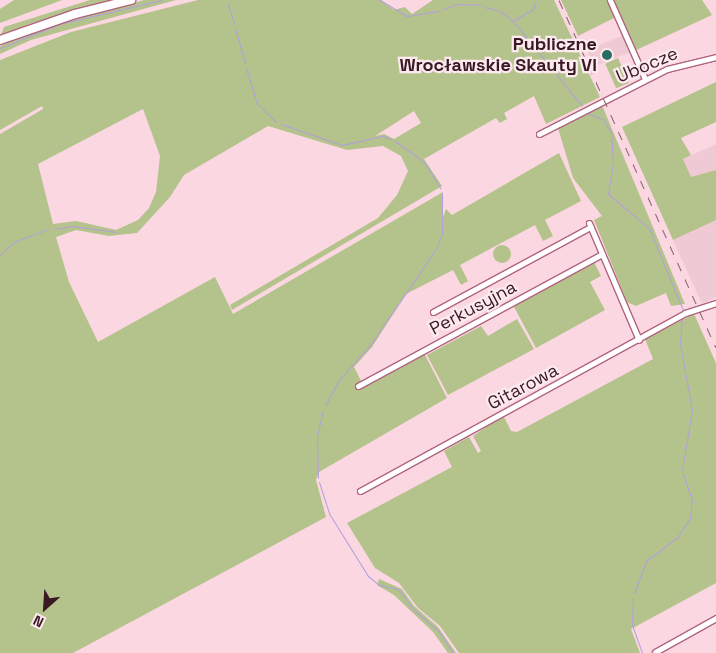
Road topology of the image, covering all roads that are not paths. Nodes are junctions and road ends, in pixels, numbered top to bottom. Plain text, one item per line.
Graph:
1 (131, 0) edge
2 (610, 0) edge
3 (0, 40) edge
4 (716, 57) edge
5 (645, 80) junction
6 (539, 134) dead end
7 (602, 254) junction
8 (716, 303) edge
9 (433, 312) dead end
10 (639, 340) junction
11 (358, 386) dead end
12 (360, 491) dead end
13 (716, 618) edge
14 (655, 652) dead end

1 - 3 main road
2 - 5 street
4 - 5 street, Ubocze
5 - 6 street, Ubocze
7 - 9 street, Perkusyjna
7 - 10 street, Perkusyjna
7 - 11 street, Perkusyjna
8 - 10 street, Gitarowa
10 - 12 street, Gitarowa
13 - 14 street

